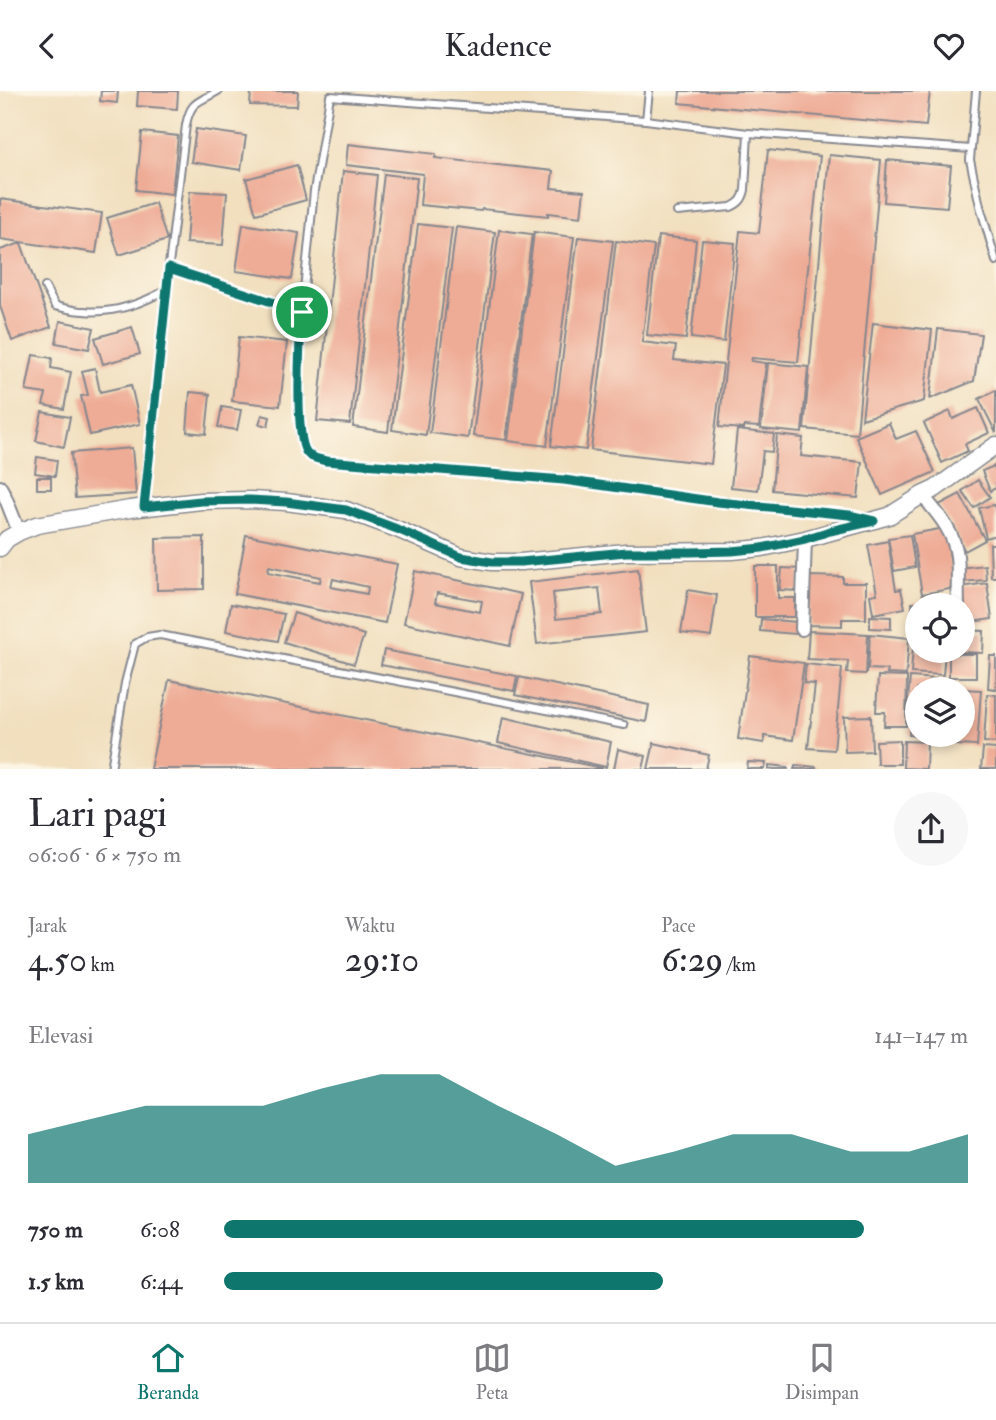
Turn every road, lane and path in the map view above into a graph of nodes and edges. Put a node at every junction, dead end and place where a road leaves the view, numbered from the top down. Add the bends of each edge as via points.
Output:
1 (218, 91) edge
2 (649, 91) edge
3 (976, 91) edge
4 (330, 94) edge
5 (646, 120) junction
6 (748, 133) junction
7 (971, 149) junction
8 (677, 212) dead end
9 (996, 261) edge
10 (169, 268) junction
11 (45, 288) dead end
12 (166, 291) junction
13 (302, 312) junction
14 (996, 445) edge
15 (0, 488) edge
16 (922, 495) junction
17 (144, 507) junction
18 (874, 521) junction
19 (19, 532) junction
20 (805, 539) junction
21 (0, 548) edge
22 (958, 593) edge
23 (802, 629) dead end
24 (624, 725) dead end
25 (111, 769) edge

1 - 10 lane via 189,111
2 - 5 lane
3 - 7 lane
4 - 5 lane
4 - 13 lane via 314,191
5 - 6 lane
6 - 7 lane
6 - 8 lane via 745,190 738,204
7 - 9 lane via 975,183
10 - 12 lane
10 - 13 lane
11 - 12 lane via 55,306 84,311 124,308
12 - 17 lane
13 - 18 lane via 300,435 307,453 315,459 564,480
14 - 16 street
15 - 19 street
16 - 18 street
16 - 22 street via 953,538
17 - 19 street
17 - 20 street via 250,500 346,510 461,557 492,562 626,552 732,551
18 - 20 street
19 - 21 street
20 - 23 street
24 - 25 lane via 160,635 135,644

